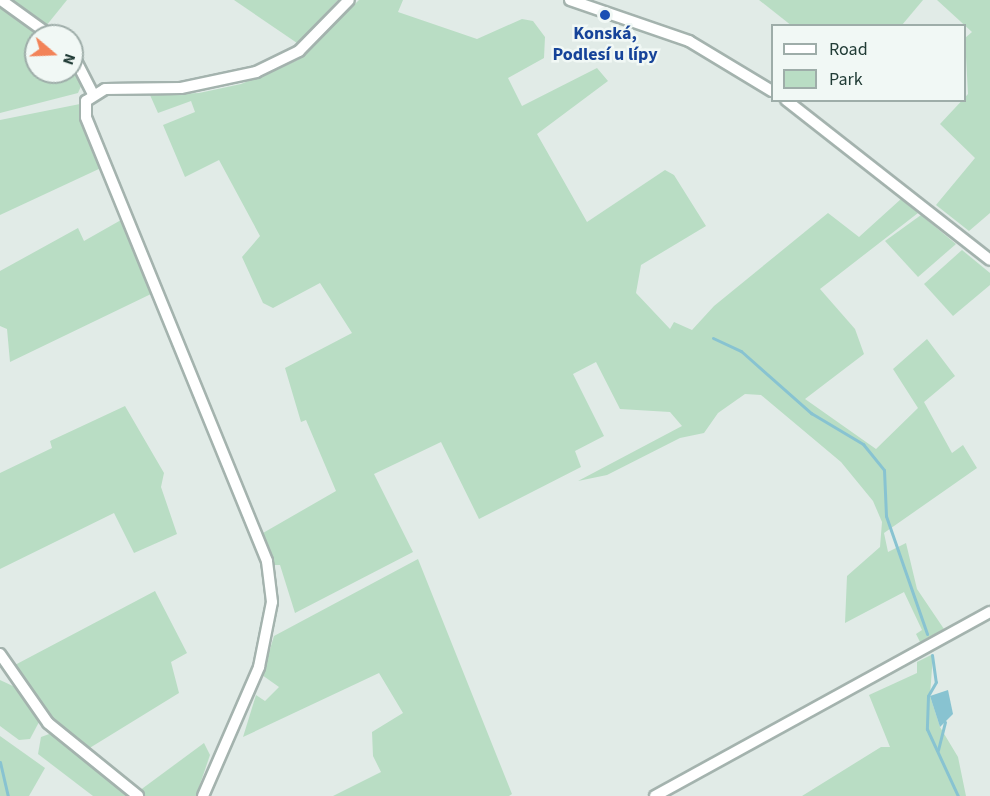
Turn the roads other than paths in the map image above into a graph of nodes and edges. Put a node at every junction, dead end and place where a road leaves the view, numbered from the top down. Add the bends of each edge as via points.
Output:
1 (1, 0) edge
2 (349, 0) edge
3 (570, 0) edge
4 (34, 24) edge
5 (84, 77) edge
6 (771, 90) edge
7 (92, 93) junction
8 (789, 102) edge
9 (990, 260) edge
10 (990, 612) edge
11 (0, 654) edge
12 (138, 796) edge
13 (203, 796) edge
14 (655, 796) edge

1 - 4 street
2 - 7 street via 299,51 256,72 181,88
3 - 6 street via 689,41
5 - 7 street
7 - 13 street via 86,117 267,561 272,602 259,667
8 - 9 street
10 - 14 street
11 - 12 street via 48,723

